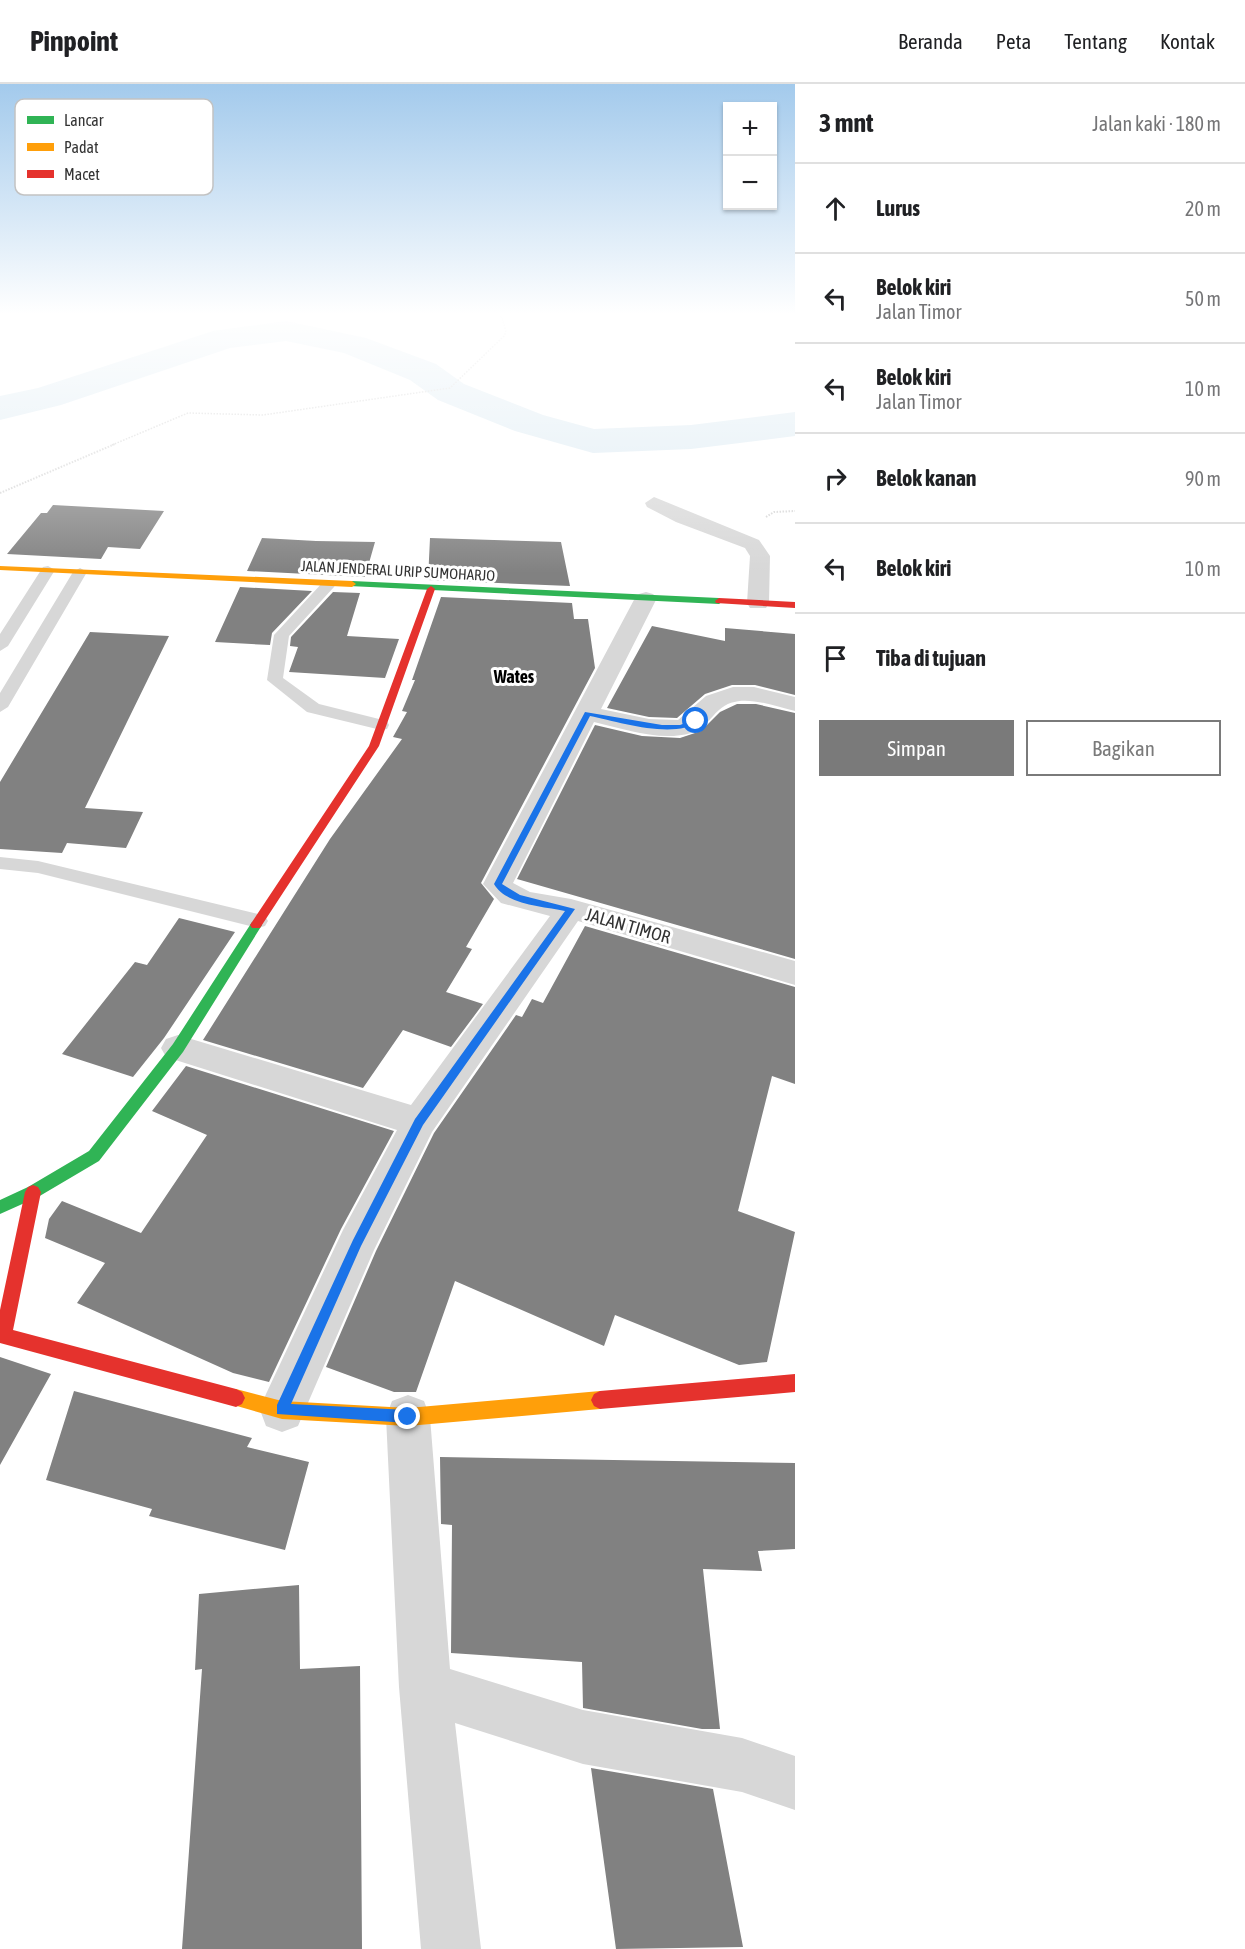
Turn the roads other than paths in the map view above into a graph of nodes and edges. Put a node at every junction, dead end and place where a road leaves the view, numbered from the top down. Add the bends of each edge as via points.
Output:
1 (654, 503) dead end
2 (0, 568) edge
3 (48, 570) junction
4 (80, 572) junction
5 (329, 584) junction
6 (431, 589) junction
7 (646, 598) junction
8 (758, 603) junction
9 (795, 605) edge
10 (0, 646) edge
11 (795, 704) edge
12 (0, 707) edge
13 (588, 714) junction
14 (381, 725) junction
15 (0, 863) edge
16 (571, 909) junction
17 (258, 921) junction
18 (795, 973) edge
19 (178, 1048) junction
20 (419, 1122) junction
21 (33, 1192) junction
22 (0, 1207) edge
23 (1, 1337) edge
24 (795, 1383) edge
25 (282, 1410) junction
26 (408, 1417) junction
27 (424, 1687) junction
28 (795, 1783) edge
29 (451, 1949) edge

1 - 8 street via 752,544 760,556
2 - 3 main road, JALAN JENDERAL URIP SUMOHARJO
3 - 4 main road, JALAN JENDERAL URIP SUMOHARJO
3 - 10 lane
4 - 5 main road, JALAN JENDERAL URIP SUMOHARJO
4 - 12 lane
5 - 6 main road, JALAN JENDERAL URIP SUMOHARJO
5 - 14 lane via 282,635 275,680 313,708
6 - 7 main road, JALAN JENDERAL URIP SUMOHARJO
6 - 14 main road
7 - 8 main road, JALAN JENDERAL URIP SUMOHARJO
7 - 13 street, JALAN TIMOR
8 - 9 main road, JALAN JENDERAL URIP SUMOHARJO
11 - 13 street via 728,694 696,721 681,727
13 - 16 street, JALAN TIMOR via 498,884 518,898
14 - 17 main road via 374,746
15 - 17 lane via 38,867
16 - 18 street, JALAN TIMOR
16 - 20 street
17 - 19 main road
19 - 20 street
19 - 21 main road via 94,1156
20 - 25 street via 357,1244
21 - 22 main road
21 - 23 main road
23 - 25 main road
24 - 26 main road
25 - 26 main road
26 - 27 street
27 - 28 street via 583,1737 742,1765
27 - 29 street

